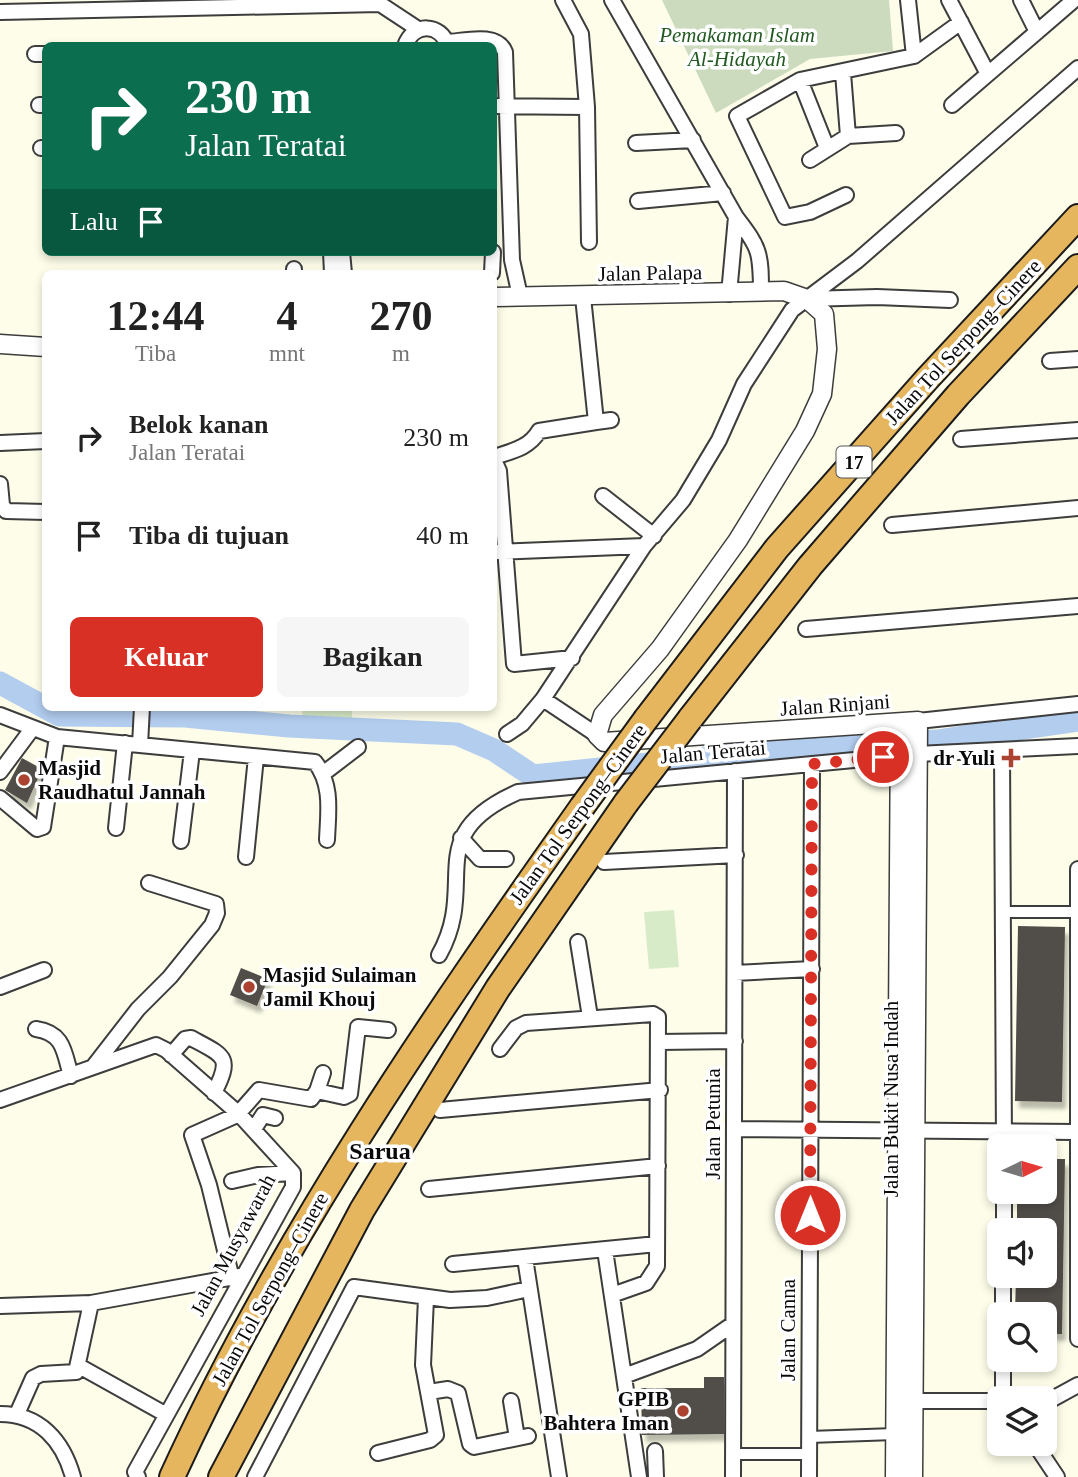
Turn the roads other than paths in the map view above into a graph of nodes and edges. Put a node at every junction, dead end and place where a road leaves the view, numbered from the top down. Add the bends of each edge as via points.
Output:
1 (563, 0) edge
2 (612, 0) edge
3 (908, 0) edge
4 (949, 0) edge
5 (1021, 0) edge
6 (1074, 0) edge
7 (380, 2) edge
8 (303, 3) edge
9 (157, 4) edge
10 (233, 4) edge
11 (86, 5) edge
12 (19, 6) edge
13 (0, 12) edge
14 (961, 22) junction
15 (1037, 32) junction
16 (410, 38) edge
17 (446, 42) edge
18 (470, 42) edge
19 (496, 42) edge
20 (497, 42) edge
21 (914, 56) junction
22 (1078, 68) edge
23 (843, 73) junction
24 (988, 75) junction
25 (800, 80) junction
26 (952, 105) dead end
27 (501, 106) edge
28 (587, 107) junction
29 (896, 133) dead end
30 (848, 136) junction
31 (692, 140) junction
32 (636, 143) dead end
33 (827, 148) junction
34 (810, 160) dead end
35 (723, 193) junction
36 (846, 195) dead end
37 (638, 201) dead end
38 (736, 217) junction
39 (1078, 218) edge
40 (750, 235) junction
41 (733, 238) junction
42 (589, 242) dead end
43 (513, 267) junction
44 (1078, 267) edge
45 (492, 270) edge
46 (761, 293) junction
47 (729, 294) junction
48 (520, 296) junction
49 (497, 297) edge
50 (583, 297) junction
51 (807, 299) junction
52 (950, 300) dead end
53 (0, 344) edge
54 (42, 347) edge
55 (1078, 359) edge
56 (1050, 361) dead end
57 (611, 420) dead end
58 (596, 422) junction
59 (1078, 430) edge
60 (961, 439) dead end
61 (42, 442) edge
62 (0, 443) edge
63 (497, 457) edge
64 (497, 466) edge
65 (0, 484) edge
66 (603, 496) dead end
67 (1078, 508) edge
68 (42, 512) edge
69 (892, 525) dead end
70 (649, 541) junction
71 (499, 552) edge
72 (1078, 606) edge
73 (806, 629) dead end
74 (572, 658) junction
75 (543, 699) junction
76 (1078, 704) edge
77 (141, 711) edge
78 (0, 715) edge
79 (909, 723) junction
80 (32, 729) junction
81 (507, 734) dead end
82 (597, 735) junction
83 (57, 737) junction
84 (141, 738) junction
85 (125, 743) junction
86 (1078, 746) edge
87 (358, 747) dead end
88 (192, 751) junction
89 (1002, 751) junction
90 (908, 753) junction
91 (256, 757) junction
92 (812, 764) junction
93 (734, 771) junction
94 (0, 772) edge
95 (324, 773) junction
96 (0, 798) edge
97 (117, 828) dead end
98 (461, 838) junction
99 (327, 840) dead end
100 (181, 841) dead end
101 (736, 855) junction
102 (246, 857) dead end
103 (506, 859) dead end
104 (604, 862) dead end
105 (1078, 869) edge
106 (149, 883) dead end
107 (1004, 912) junction
108 (1078, 912) edge
109 (578, 942) dead end
110 (439, 956) dead end
111 (812, 969) junction
112 (44, 970) dead end
113 (736, 973) junction
114 (0, 987) edge
115 (590, 1017) junction
116 (36, 1029) dead end
117 (388, 1030) dead end
118 (735, 1041) junction
119 (659, 1042) junction
120 (500, 1049) dead end
121 (171, 1055) junction
122 (93, 1068) junction
123 (323, 1073) dead end
124 (71, 1076) junction
125 (660, 1090) junction
126 (317, 1091) junction
127 (214, 1093) junction
128 (0, 1100) edge
129 (440, 1110) dead end
130 (239, 1114) junction
131 (275, 1118) dead end
132 (810, 1128) junction
133 (254, 1129) junction
134 (734, 1129) junction
135 (905, 1129) junction
136 (1004, 1131) junction
137 (1078, 1132) edge
138 (658, 1166) junction
139 (293, 1173) junction
140 (232, 1181) dead end
141 (429, 1189) dead end
142 (657, 1244) junction
143 (605, 1250) junction
144 (525, 1258) junction
145 (453, 1264) dead end
146 (237, 1277) junction
147 (529, 1289) junction
148 (612, 1295) junction
149 (426, 1298) junction
150 (91, 1303) junction
151 (0, 1306) edge
152 (733, 1324) junction
153 (1078, 1339) edge
154 (79, 1366) junction
155 (624, 1376) junction
156 (1078, 1385) edge
157 (429, 1392) junction
158 (1057, 1396) edge
159 (987, 1400) edge
160 (512, 1401) dead end
161 (904, 1401) junction
162 (18, 1414) junction
163 (165, 1414) junction
164 (0, 1415) edge
165 (895, 1434) junction
166 (810, 1437) junction
167 (655, 1451) dead end
168 (378, 1453) dead end
169 (733, 1454) junction
170 (809, 1454) junction
171 (1043, 1456) edge
172 (135, 1476) edge
173 (72, 1477) edge
174 (173, 1477) edge
175 (221, 1477) edge
176 (255, 1477) edge
177 (559, 1477) edge
178 (639, 1477) edge
179 (656, 1477) edge
180 (733, 1477) edge
181 (809, 1477) edge
182 (895, 1477) edge
183 (913, 1477) edge
184 (1057, 1477) edge

1 - 28 street via 581,34
2 - 31 street
3 - 21 street
4 - 14 street
5 - 15 street
6 - 15 street
7 - 8 street
7 - 16 street
8 - 10 street
9 - 10 street
9 - 11 street
11 - 12 street
12 - 13 street
14 - 21 street
14 - 24 street
15 - 24 street
16 - 17 street via 436,29
18 - 19 street
20 - 27 street via 506,59
21 - 23 street
22 - 51 street via 857,261
23 - 25 street
23 - 30 street
24 - 26 street
25 - 33 street
25 - 36 street via 736,118 785,217 810,212
27 - 28 street
27 - 43 street
28 - 42 street
29 - 30 street
30 - 33 street
31 - 32 street
31 - 35 street
33 - 34 street
35 - 37 street
35 - 38 street
38 - 40 street
38 - 41 street
39 - 174 highway, Jalan Tol Serpong–Cinere / 17, bridge via 777,548 582,807 465,972 319,1200 206,1403
40 - 41 street
40 - 46 street via 759,249
41 - 47 street
43 - 45 street
43 - 48 street
44 - 175 highway, Jalan Tol Serpong–Cinere / 17, bridge via 958,395 810,566 626,803 498,988 362,1210
46 - 47 street, Jalan Palapa
46 - 51 street, Jalan Palapa via 784,291
47 - 50 street, Jalan Palapa
48 - 49 street, Jalan Palapa
48 - 50 street, Jalan Palapa
50 - 58 street
51 - 52 street
51 - 70 street via 792,310 762,354 719,440 682,500
51 - 82 street via 824,314 827,349 822,394 805,431 744,531 668,639 603,715
53 - 54 street
55 - 56 street
57 - 58 street
58 - 63 street via 539,431 523,447
59 - 60 street
61 - 62 street
64 - 71 street
65 - 68 street via 6,511
66 - 70 street
67 - 69 street
70 - 71 street
70 - 74 street
71 - 74 street via 514,664
72 - 73 street
74 - 75 street
75 - 81 street
75 - 82 street
76 - 79 street, Jalan Rinjani
77 - 84 street
78 - 80 street
79 - 82 street, Jalan Rinjani via 604,742
79 - 90 street, Jalan Bukit Nusa Indah
80 - 83 street
80 - 94 street
83 - 85 street
83 - 96 street via 43,827 37,829
84 - 85 street
84 - 88 street
85 - 97 street
86 - 89 street, Jalan Teratai
87 - 95 street
88 - 91 street
88 - 100 street
89 - 90 street, Jalan Teratai
89 - 107 street
90 - 92 street, Jalan Teratai
90 - 135 street, Jalan Bukit Nusa Indah
91 - 95 street via 315,762
91 - 102 street
92 - 93 street, Jalan Teratai
92 - 111 street, Jalan Canna
93 - 98 street, Jalan Teratai via 518,792 482,811
93 - 101 street, Jalan Petunia
95 - 99 street
98 - 103 street via 480,859
98 - 110 street via 456,916
101 - 104 street
101 - 113 street, Jalan Petunia
105 - 108 street
106 - 122 street via 216,904 217,913 212,925
107 - 108 street
107 - 136 street
108 - 137 street
109 - 115 street
111 - 113 street
111 - 132 street, Jalan Canna
112 - 114 street
113 - 118 street, Jalan Petunia
115 - 119 street via 656,1014
115 - 120 street via 520,1024
116 - 124 street via 55,1033 61,1040
117 - 126 street via 358,1027 350,1094 344,1097
118 - 119 street
118 - 134 street, Jalan Petunia
119 - 125 street
121 - 122 street via 156,1045
121 - 127 street, Jalan Musyawarah
121 - 127 street via 191,1038 222,1055 226,1063
122 - 124 street
123 - 126 street
124 - 128 street
125 - 129 street
125 - 138 street
126 - 130 street via 305,1099 259,1090
127 - 130 street, Jalan Musyawarah
130 - 133 street, Jalan Musyawarah
130 - 146 street via 192,1135
131 - 133 street via 262,1115
132 - 134 street
132 - 135 street
132 - 166 street, Jalan Canna
133 - 139 street, Jalan Musyawarah
134 - 152 street, Jalan Petunia
135 - 136 street
135 - 161 street, Jalan Bukit Nusa Indah
136 - 137 street
137 - 153 street
138 - 141 street
138 - 142 street
139 - 140 street
139 - 146 street, Jalan Musyawarah via 293,1186
142 - 143 street
142 - 148 street via 657,1266 646,1283
143 - 144 street
143 - 148 street
144 - 145 street
144 - 147 street
146 - 150 street
146 - 163 street, Jalan Musyawarah
147 - 149 street via 470,1299
147 - 177 street
148 - 155 street
149 - 157 street via 422,1328
149 - 176 street via 354,1287
150 - 151 street
150 - 154 street
152 - 155 street via 697,1349
152 - 169 street, Jalan Petunia
154 - 162 street via 71,1374 33,1378
154 - 163 street
155 - 178 street
156 - 158 street
157 - 160 street via 458,1393 474,1447 523,1437
157 - 168 street via 435,1437
159 - 161 street
161 - 165 street, Jalan Bukit Nusa Indah
161 - 183 street, Jalan Bukit Nusa Indah
162 - 164 street
162 - 173 street via 61,1444
163 - 172 street, Jalan Musyawarah
165 - 166 street
165 - 182 street, Jalan Bukit Nusa Indah
166 - 170 street, Jalan Canna
167 - 179 street
169 - 170 street
169 - 180 street, Jalan Petunia
170 - 181 street, Jalan Canna
171 - 184 street

